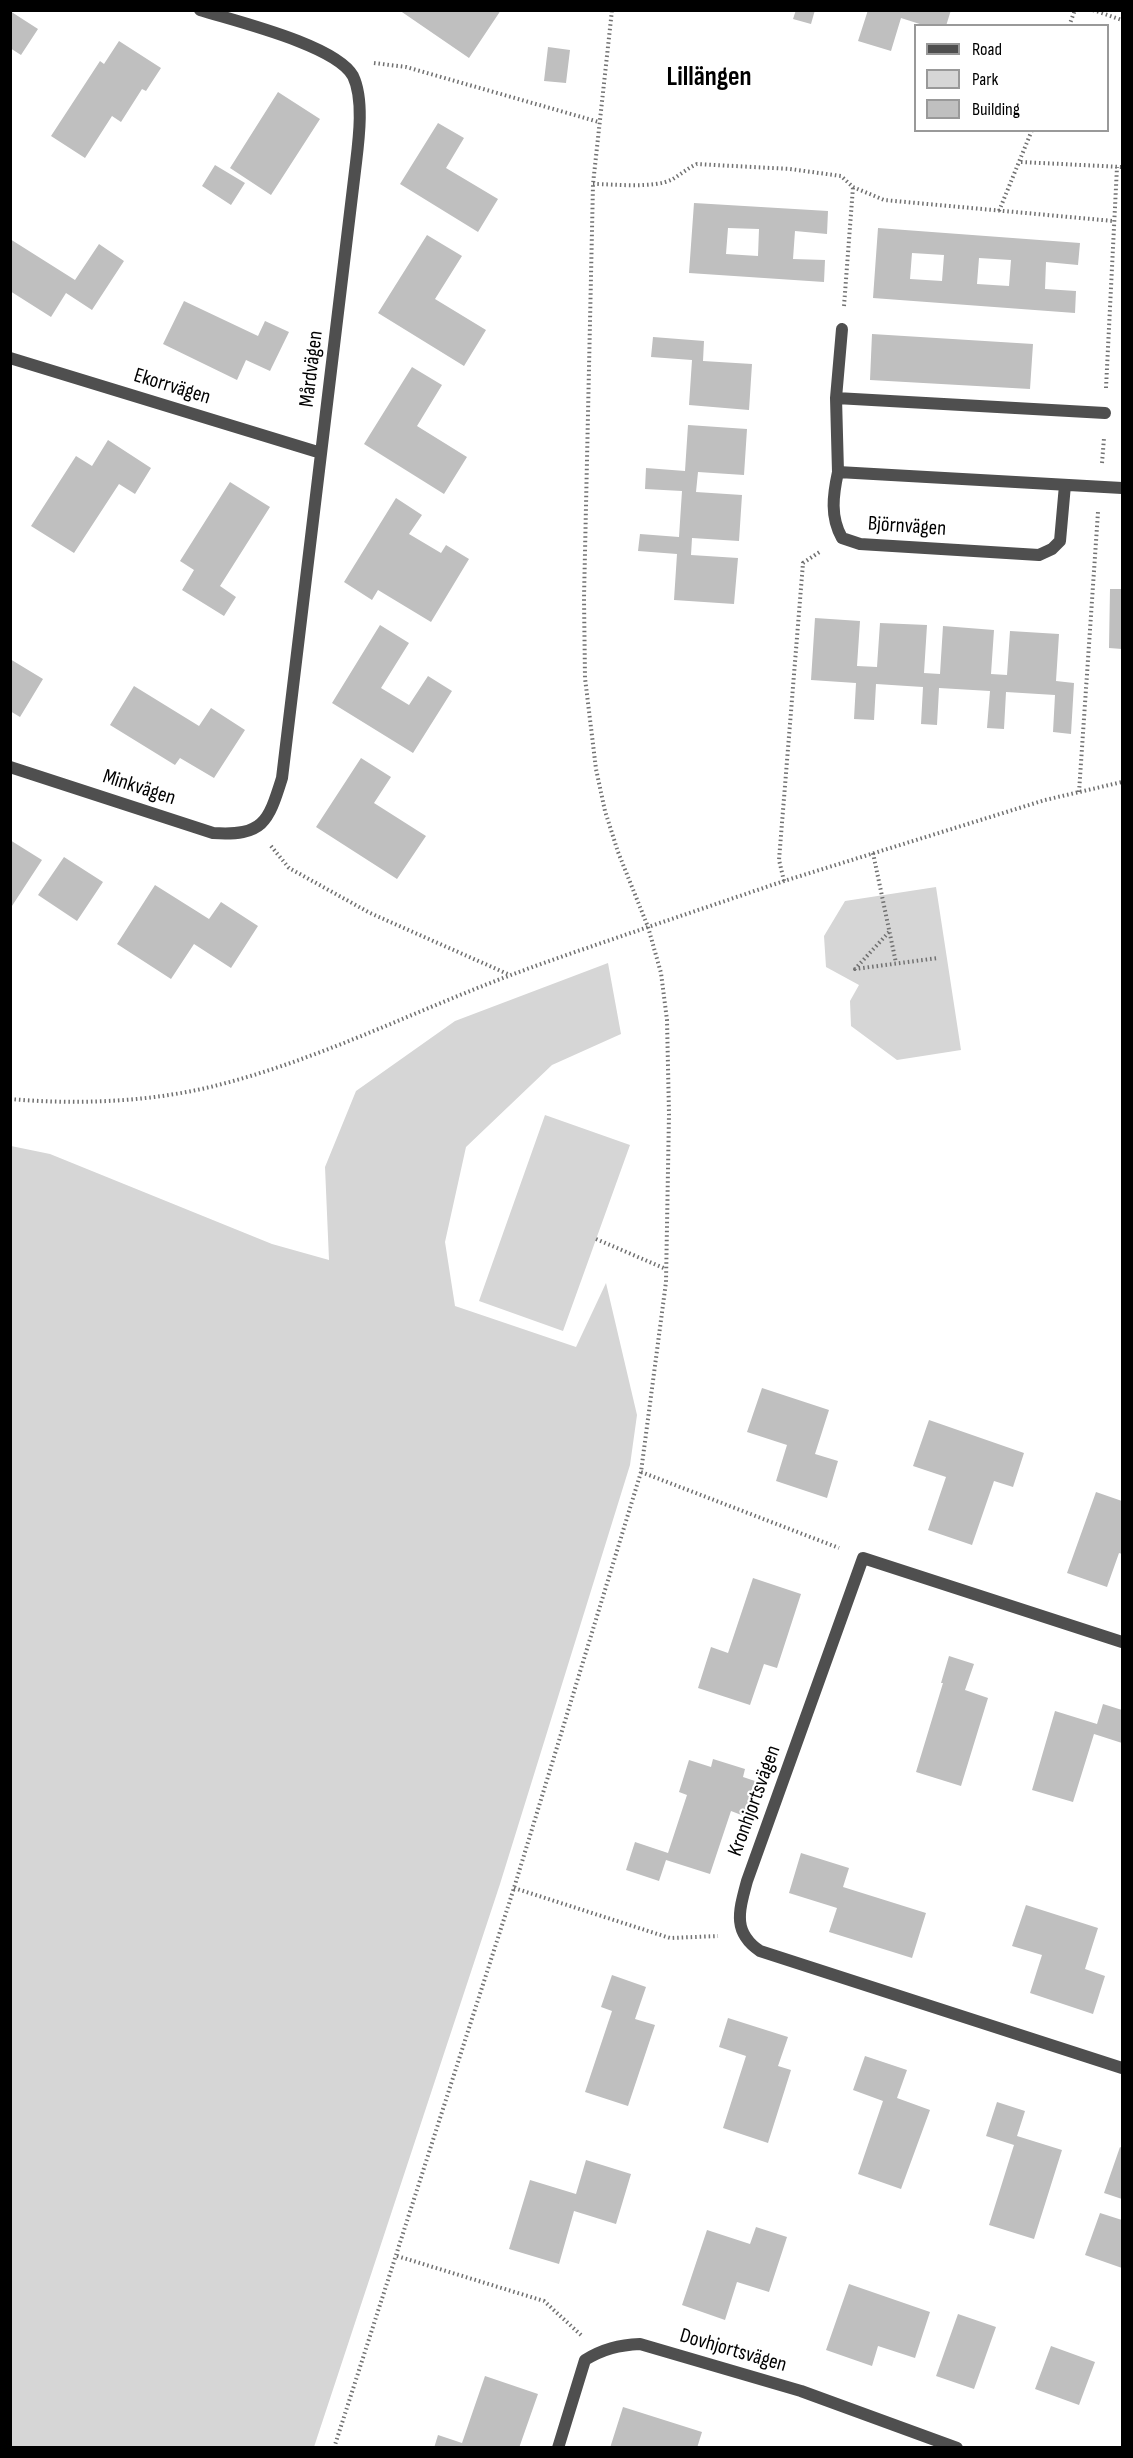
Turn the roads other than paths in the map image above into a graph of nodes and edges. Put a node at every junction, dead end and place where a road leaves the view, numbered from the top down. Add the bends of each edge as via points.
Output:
1 (200, 10) edge
2 (842, 329) road end
3 (10, 358) edge
4 (836, 398) junction
5 (1105, 413) road end
6 (321, 453) junction
7 (838, 472) junction
8 (1065, 485) junction
9 (1122, 488) edge
10 (10, 767) edge
11 (256, 829) joint
12 (1122, 1642) edge
13 (1122, 2068) edge
14 (558, 2448) edge
15 (957, 2448) edge

1 - 6 street, Mårdvägen via 329,54 345,65 357,86 359,135
2 - 4 street, Björnvägen
3 - 6 street, Ekorrvägen
4 - 5 street
4 - 7 street, Björnvägen
6 - 11 street, Mårdvägen via 282,778 272,810
7 - 8 street
7 - 8 street, Björnvägen via 833,512 842,538 860,544 1039,555 1060,541
8 - 9 street
10 - 11 street, Minkvägen via 213,833 239,835
12 - 13 street, Kronhjortsvägen via 863,1558 747,1881 740,1930 748,1943 760,1951
14 - 15 street, Dovhjortsvägen via 585,2360 616,2346 640,2344 801,2391

